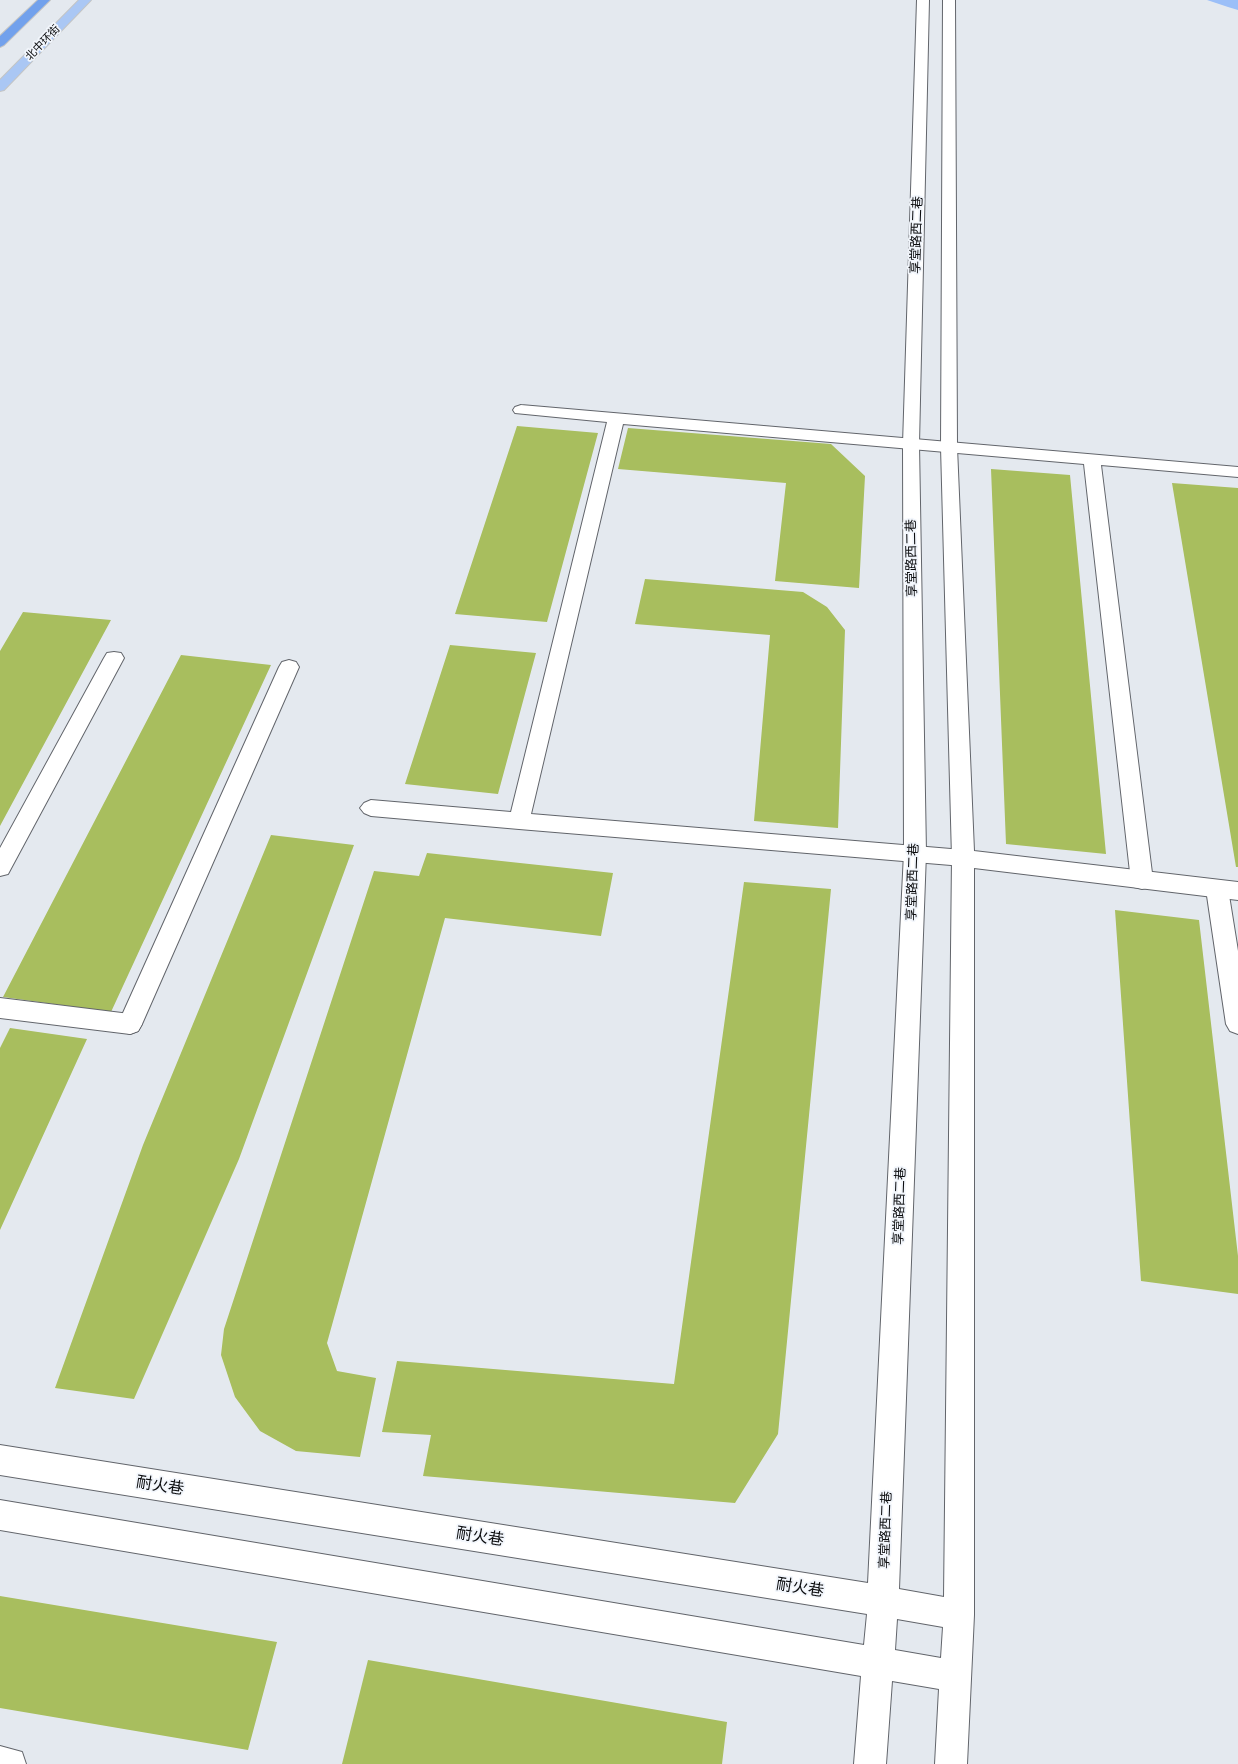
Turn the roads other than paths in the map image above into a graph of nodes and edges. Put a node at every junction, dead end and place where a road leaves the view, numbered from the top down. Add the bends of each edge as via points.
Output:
1 (44, 0) edge
2 (85, 0) edge
3 (923, 0) edge
4 (949, 0) edge
5 (0, 43) edge
6 (0, 87) edge
7 (521, 410) dead end
8 (616, 418) junction
9 (911, 444) junction
10 (950, 447) junction
11 (1092, 460) junction
12 (1238, 472) edge
13 (114, 658) dead end
14 (289, 667) dead end
15 (371, 808) dead end
16 (519, 821) junction
17 (914, 853) junction
18 (963, 858) junction
19 (0, 868) edge
20 (1142, 881) junction
21 (1228, 890) edge
22 (0, 1008) edge
23 (1238, 1024) edge
24 (0, 1460) edge
25 (0, 1515) edge
26 (883, 1601) junction
27 (960, 1615) junction
28 (879, 1663) junction
29 (956, 1676) junction
30 (0, 1762) edge
31 (10, 1764) edge
32 (870, 1764) edge
33 (951, 1764) edge

1 - 5 highway
2 - 6 main road, 北中环街
3 - 9 street, 享堂路西二巷
4 - 10 street
7 - 8 street
8 - 9 street
8 - 16 street
9 - 10 street
9 - 17 street, 享堂路西二巷
10 - 11 street
10 - 18 street
11 - 12 street
11 - 20 street
13 - 19 street
14 - 22 street via 130,1024
15 - 16 street
16 - 17 street
17 - 18 street
17 - 26 street, 享堂路西二巷
18 - 20 street
18 - 27 street
20 - 21 street
21 - 23 street
24 - 26 street, 耐火巷
25 - 28 street
26 - 27 street, 耐火巷
26 - 28 street, 享堂路西二巷
27 - 29 street
28 - 29 street
28 - 32 street, 享堂路西二巷
29 - 33 street
30 - 31 street

